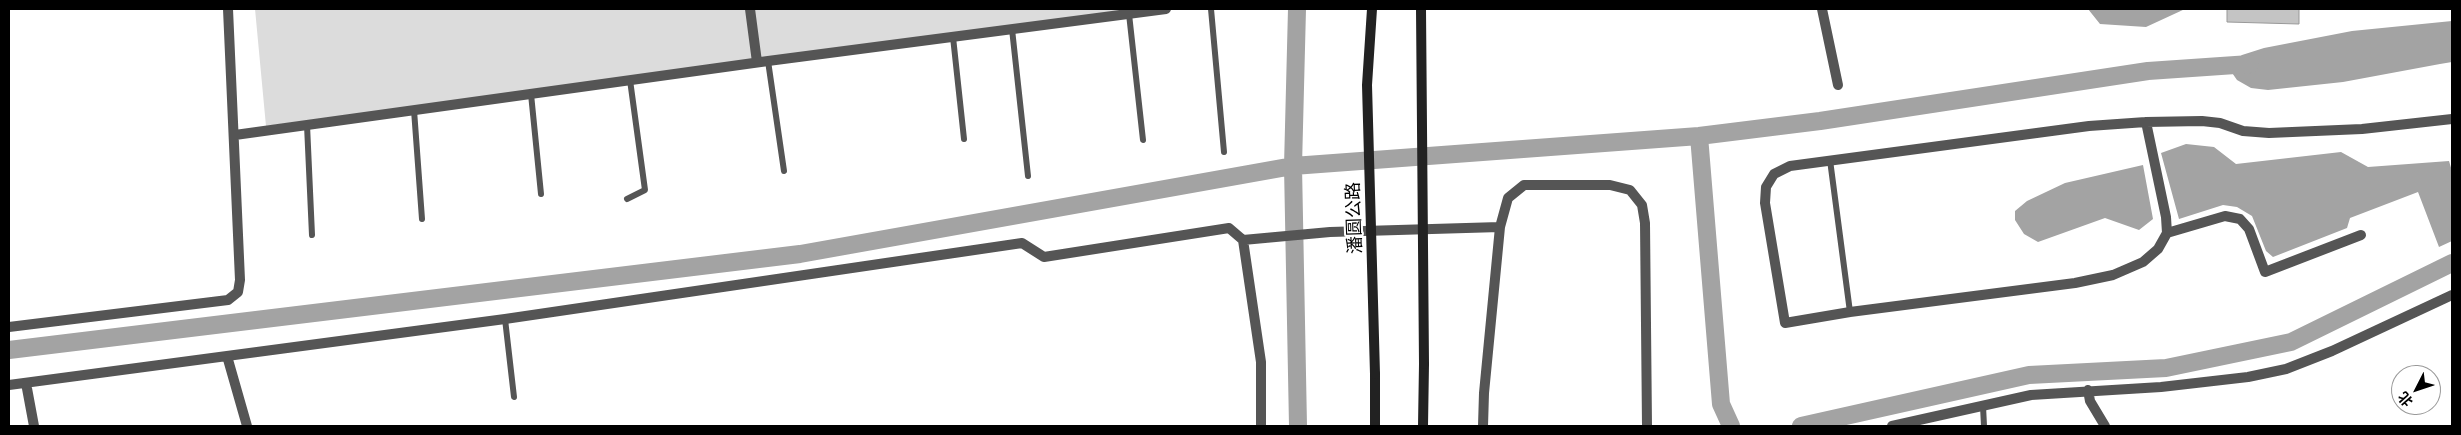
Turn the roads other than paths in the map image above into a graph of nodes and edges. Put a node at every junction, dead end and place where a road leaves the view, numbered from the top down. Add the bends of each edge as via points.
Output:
1 (228, 9) edge
2 (750, 9) edge
3 (1166, 9) edge
4 (1211, 9) edge
5 (1372, 9) edge
6 (1421, 9) edge
7 (1822, 9) edge
8 (1129, 14) junction
9 (1012, 29) junction
10 (952, 37) junction
11 (768, 61) junction
12 (757, 62) junction
13 (630, 80) junction
14 (1838, 85) dead end
15 (531, 94) junction
16 (414, 110) junction
17 (2452, 119) edge
18 (2146, 122) junction
19 (307, 125) junction
20 (235, 135) junction
21 (964, 138) dead end
22 (1142, 140) dead end
23 (1224, 152) dead end
24 (1830, 160) junction
25 (784, 171) dead end
26 (1028, 176) dead end
27 (541, 194) dead end
28 (627, 199) dead end
29 (422, 219) dead end
30 (1500, 228) junction
31 (2167, 233) junction
32 (312, 235) dead end
33 (2361, 235) dead end
34 (1243, 240) junction
35 (2452, 295) edge
36 (1850, 312) junction
37 (505, 319) junction
38 (9, 327) edge
39 (227, 356) junction
40 (26, 383) junction
41 (9, 385) edge
42 (2088, 390) junction
43 (514, 397) dead end
44 (1983, 406) junction
45 (34, 426) edge
46 (247, 426) edge
47 (1261, 426) edge
48 (1375, 426) edge
49 (1423, 426) edge
50 (1483, 426) edge
51 (1648, 426) edge
52 (1892, 426) edge
53 (1984, 426) edge
54 (2105, 426) edge

1 - 20 street
2 - 12 street
3 - 8 street
4 - 23 lane
5 - 48 main road, 潘圆公路, bridge via 1367,85
6 - 49 main road, bridge
7 - 14 street
8 - 9 street
8 - 22 lane
9 - 10 street
9 - 26 lane
10 - 11 street
10 - 21 lane
11 - 12 street
11 - 25 lane
12 - 13 street
13 - 15 street
13 - 28 lane via 645,190
15 - 16 street
15 - 27 lane
16 - 19 street
16 - 29 lane
17 - 18 street via 2362,129 2269,133 2243,131 2202,121
18 - 24 street via 2088,126
18 - 31 street
19 - 20 street
19 - 32 lane
20 - 38 street via 238,292 228,300
24 - 36 lane
24 - 36 street via 1790,166 1774,174 1766,187 1764,203 1785,323
30 - 34 street via 1330,232
30 - 50 street
30 - 51 street via 1508,198 1524,185 1610,185 1630,190 1642,205 1646,252
31 - 33 street via 2225,216 2240,219 2249,229 2265,272
31 - 36 street via 2158,249 2143,262 2113,276
34 - 37 street via 1229,228 1044,257 1022,243
34 - 47 street via 1261,362
35 - 42 street via 2286,369 2248,377
37 - 39 street
37 - 43 lane
39 - 40 street
39 - 46 street
40 - 41 street
40 - 45 street
42 - 44 street via 2031,395
42 - 54 street via 2090,401
44 - 52 street
44 - 53 lane

